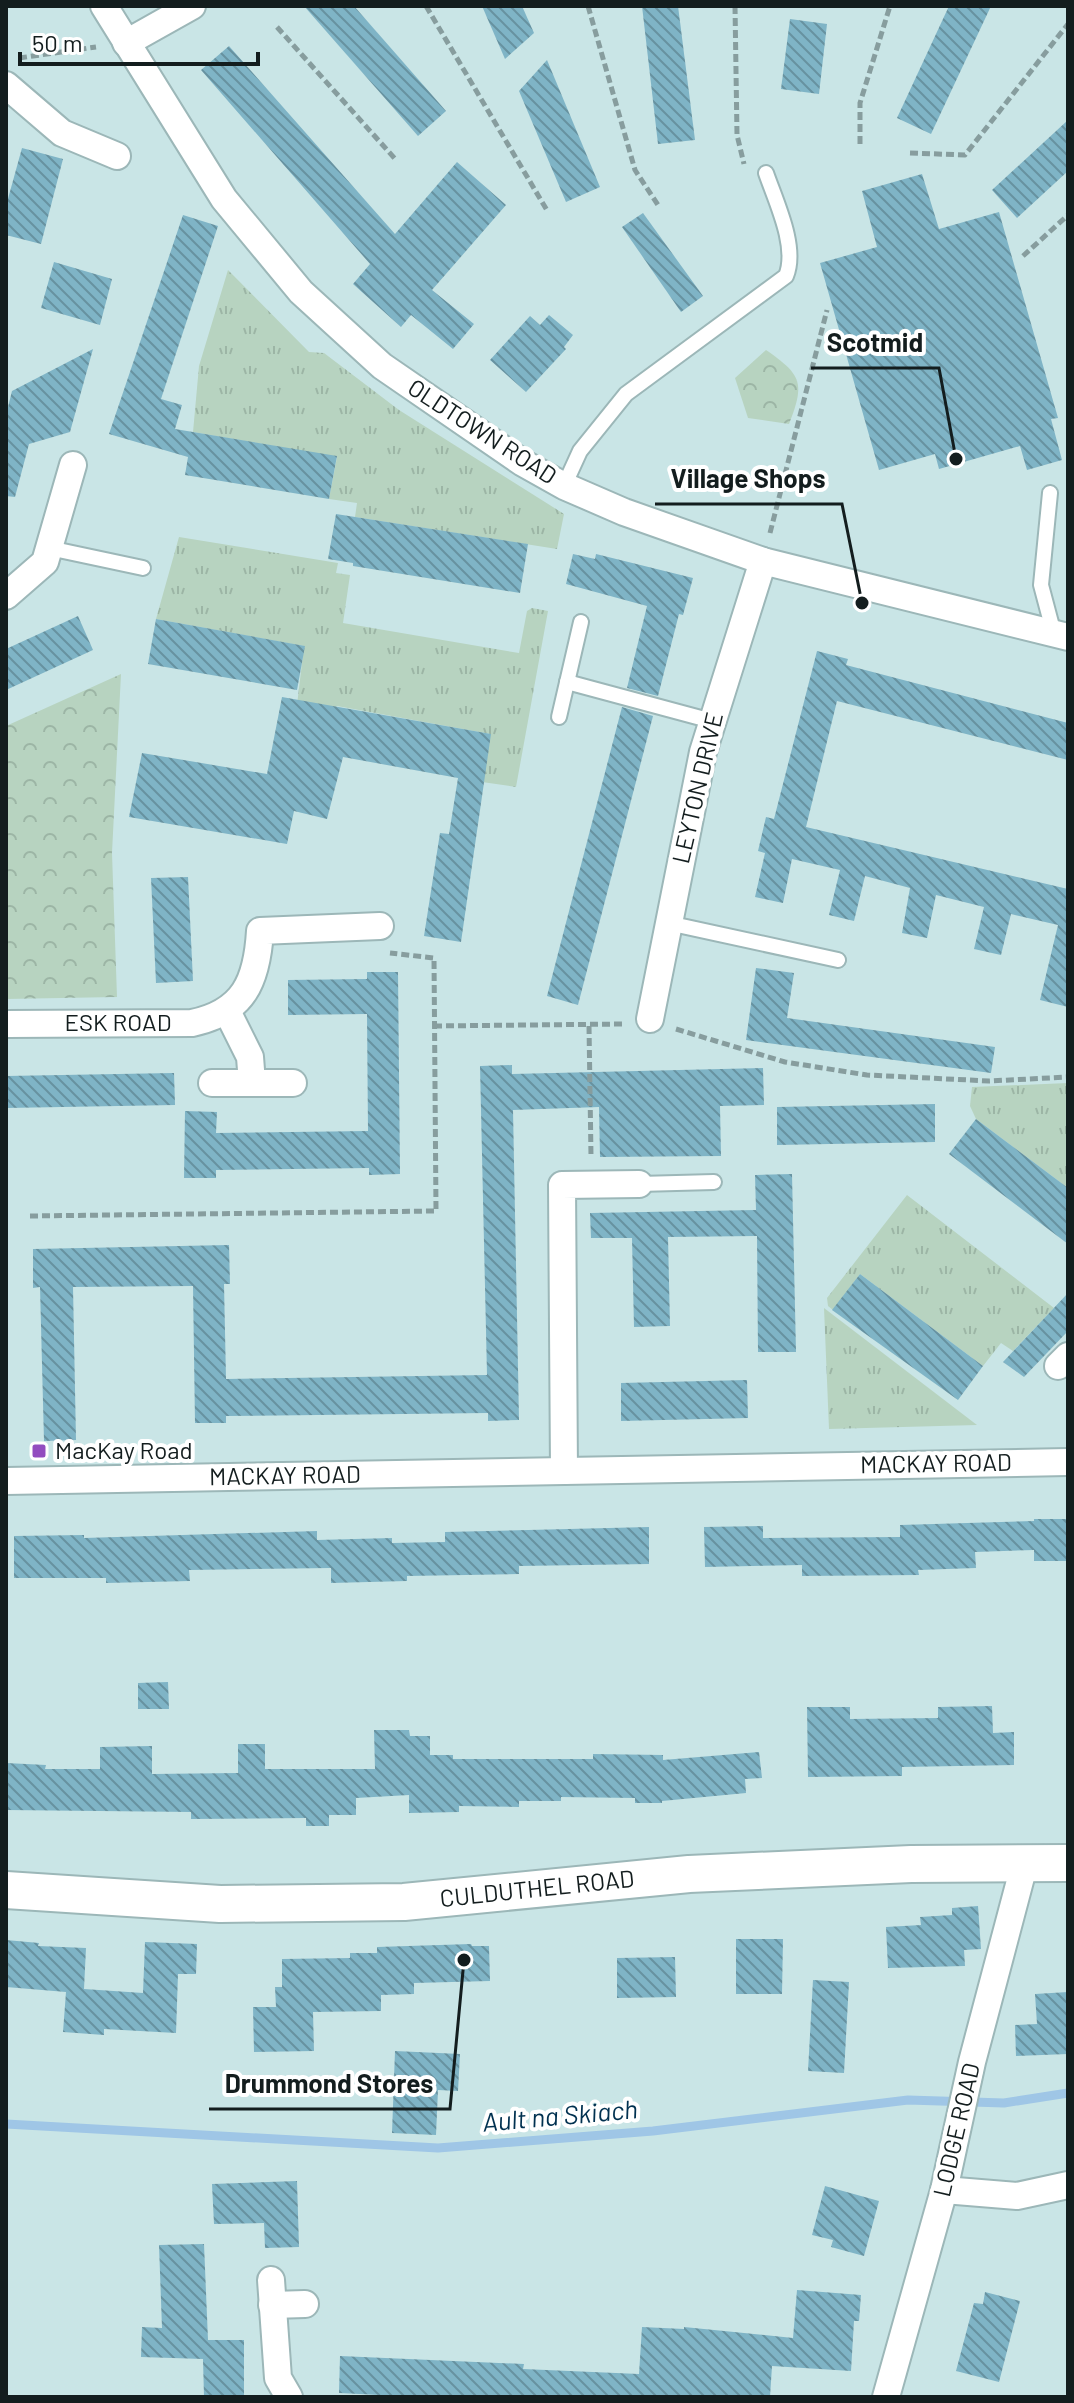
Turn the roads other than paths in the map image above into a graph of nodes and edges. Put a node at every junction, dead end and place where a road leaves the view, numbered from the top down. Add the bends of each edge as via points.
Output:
1 (104, 6) edge
2 (192, 6) edge
3 (126, 43) junction
4 (6, 85) edge
5 (117, 156) dead end
6 (766, 173) dead end
7 (73, 465) dead end
8 (564, 486) junction
9 (1050, 493) dead end
10 (49, 548) junction
11 (763, 561) junction
12 (143, 568) dead end
13 (6, 596) edge
14 (581, 622) dead end
15 (1061, 635) edge
16 (567, 682) junction
17 (559, 717) dead end
18 (712, 721) junction
19 (668, 923) junction
20 (380, 926) road end
21 (838, 960) dead end
22 (227, 1011) junction
23 (650, 1019) road end
24 (6, 1024) edge
25 (212, 1083) dead end
26 (252, 1083) junction
27 (293, 1083) dead end
28 (714, 1182) dead end
29 (639, 1184) joint
30 (1068, 1462) edge
31 (564, 1471) junction
32 (6, 1481) edge
33 (1025, 1862) junction
34 (1068, 1863) edge
35 (6, 1890) edge
36 (1068, 2185) edge
37 (944, 2190) junction
38 (305, 2304) dead end
39 (289, 2397) edge
40 (886, 2397) edge

1 - 3 street, OLDTOWN ROAD
2 - 3 street
3 - 8 street, OLDTOWN ROAD via 224,199 301,292 382,366
4 - 5 street via 62,133
6 - 8 lane via 791,250 786,276 626,394 580,451
7 - 10 street
8 - 11 street, OLDTOWN ROAD
9 - 15 lane via 1041,585
10 - 12 lane
10 - 13 street via 45,562
11 - 15 street, OLDTOWN ROAD
11 - 18 street, LEYTON DRIVE
14 - 16 lane
16 - 17 lane
16 - 18 lane
18 - 19 street, LEYTON DRIVE
19 - 21 lane
19 - 23 street, LEYTON DRIVE
20 - 22 street via 260,931 252,978
22 - 24 street, ESK ROAD via 192,1023
22 - 26 street via 250,1057
25 - 26 street
26 - 27 street
28 - 29 lane
29 - 31 street via 562,1185
30 - 31 street, MACKAY ROAD
31 - 32 street, MACKAY ROAD
33 - 34 main road, CULDUTHEL ROAD
33 - 35 main road, CULDUTHEL ROAD via 704,1873 404,1902 220,1904
33 - 37 street, LODGE ROAD
36 - 37 street via 1017,2196
37 - 40 street, LODGE ROAD
38 - 39 street via 272,2292 278,2378

